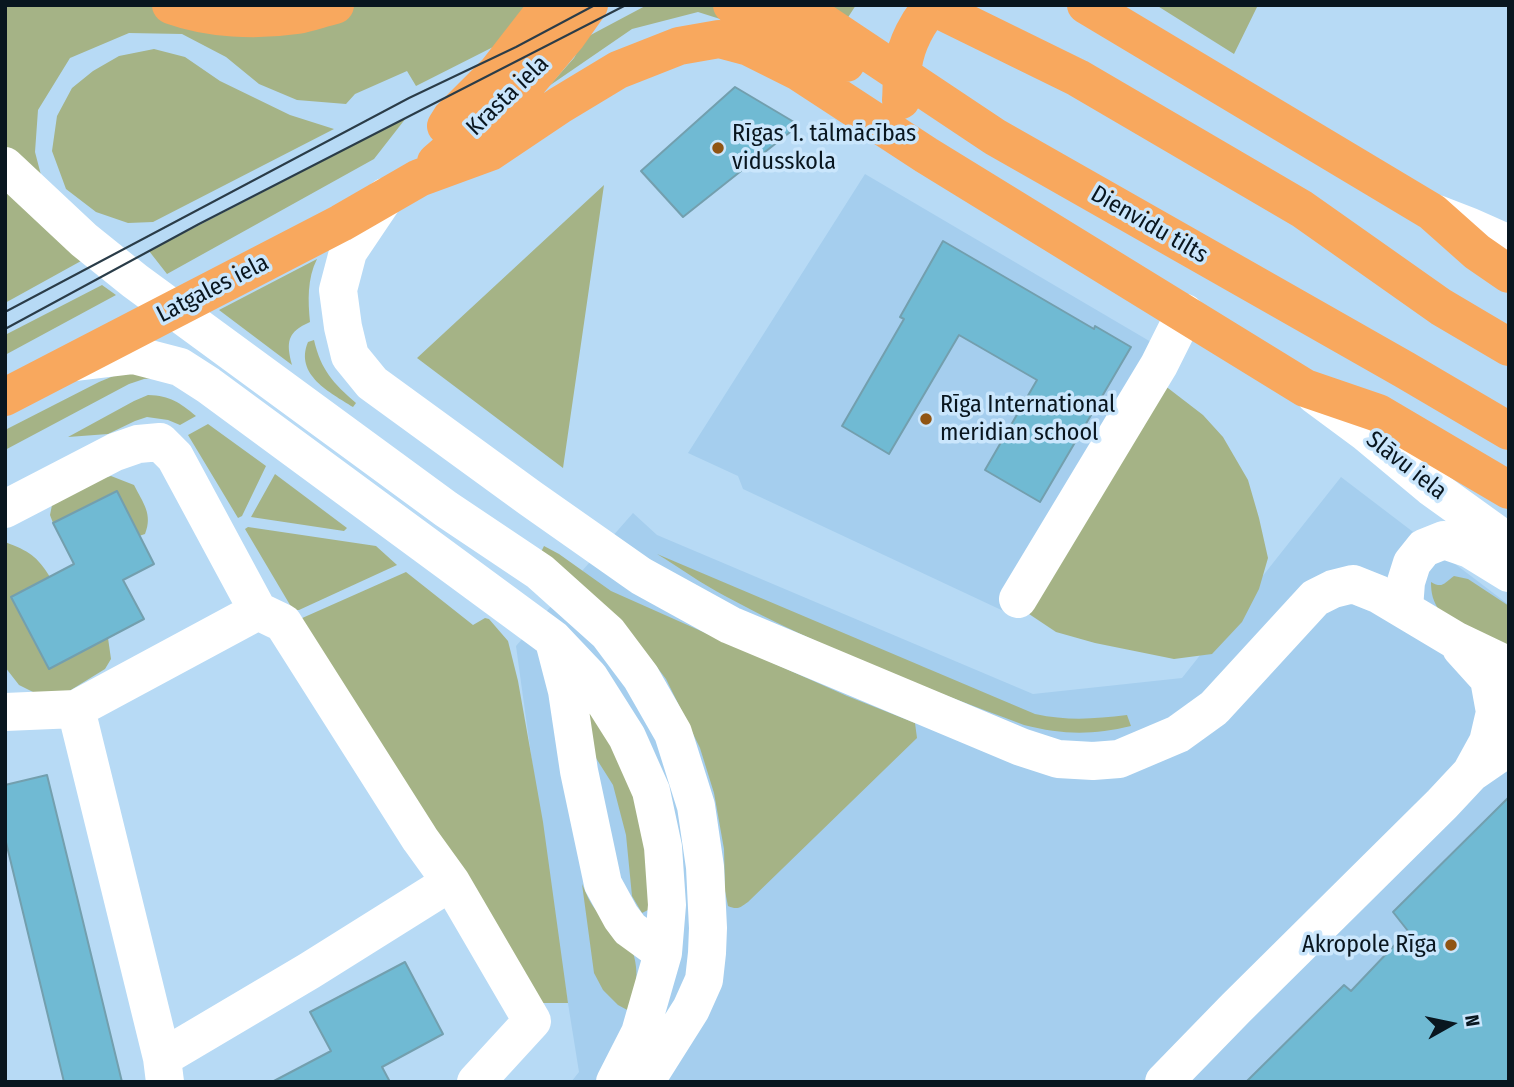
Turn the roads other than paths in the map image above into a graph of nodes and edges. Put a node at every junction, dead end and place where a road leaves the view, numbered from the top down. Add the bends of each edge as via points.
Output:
1 (171, 5) edge
2 (335, 5) edge
3 (549, 5) edge
4 (589, 5) edge
5 (732, 5) edge
6 (797, 5) edge
7 (931, 5) edge
8 (981, 5) edge
9 (1088, 7) edge
10 (1079, 78) junction
11 (995, 138) junction
12 (926, 155) junction
13 (5, 166) edge
14 (419, 177) junction
15 (385, 197) junction
16 (1432, 212) junction
17 (1509, 244) edge
18 (1509, 274) edge
19 (1185, 313) junction
20 (1509, 347) edge
21 (70, 363) junction
22 (1305, 388) junction
23 (5, 397) edge
24 (1509, 430) edge
25 (461, 449) junction
26 (1509, 490) edge
27 (8, 501) edge
28 (405, 530) junction
29 (1509, 543) edge
30 (1509, 573) edge
31 (1018, 599) dead end
32 (1404, 608) junction
33 (258, 611) junction
34 (553, 639) junction
35 (1455, 640) junction
36 (1509, 666) edge
37 (76, 709) junction
38 (5, 712) edge
39 (1509, 747) edge
40 (1471, 773) junction
41 (451, 882) junction
42 (663, 953) junction
43 (163, 1070) edge
44 (476, 1082) edge
45 (615, 1082) edge
46 (645, 1082) edge
47 (1164, 1082) edge

1 - 2 highway via 229,18 298,15
3 - 14 highway via 497,72 451,118
4 - 14 highway, Krasta iela via 529,81
5 - 11 highway
6 - 11 highway, Dienvidu tilts
7 - 10 highway
7 - 12 highway via 918,24 903,65 901,101 904,116
8 - 10 highway
9 - 16 highway
10 - 20 highway via 1302,209 1441,307
11 - 24 highway, Dienvidu tilts
12 - 14 highway via 799,72 749,47 719,39 679,46 618,70 490,152
12 - 19 highway
13 - 46 street via 135,281 446,509 540,572 608,633 641,677 673,733 695,806 707,903 704,980
14 - 15 highway, Latgales iela
15 - 21 highway, Latgales iela
15 - 25 street via 348,252 338,289 351,356 372,383
16 - 17 street
16 - 18 highway
19 - 22 highway
19 - 31 street via 1159,365
21 - 23 highway, Latgales iela
21 - 28 street via 134,355 180,367
22 - 26 highway via 1378,413
22 - 29 street, Slāvu iela
25 - 28 street via 428,439 396,453 386,468 384,503 392,519
25 - 32 street via 641,576 730,625 1058,759 1119,759 1178,734 1214,708 1315,598 1333,589 1353,584
27 - 33 street via 115,452 160,442 175,457
28 - 34 street
30 - 32 street via 1471,549 1444,540 1424,548 1412,564
32 - 35 street
33 - 37 street
33 - 41 street via 283,622
34 - 42 street via 603,884 630,929
34 - 42 street via 589,677 652,791 663,847 667,905
35 - 36 street
35 - 40 street via 1489,678 1495,712 1488,742
37 - 38 street
37 - 43 street
39 - 40 street
40 - 47 street
41 - 43 street
41 - 44 street via 532,1021
42 - 45 street via 640,1032

